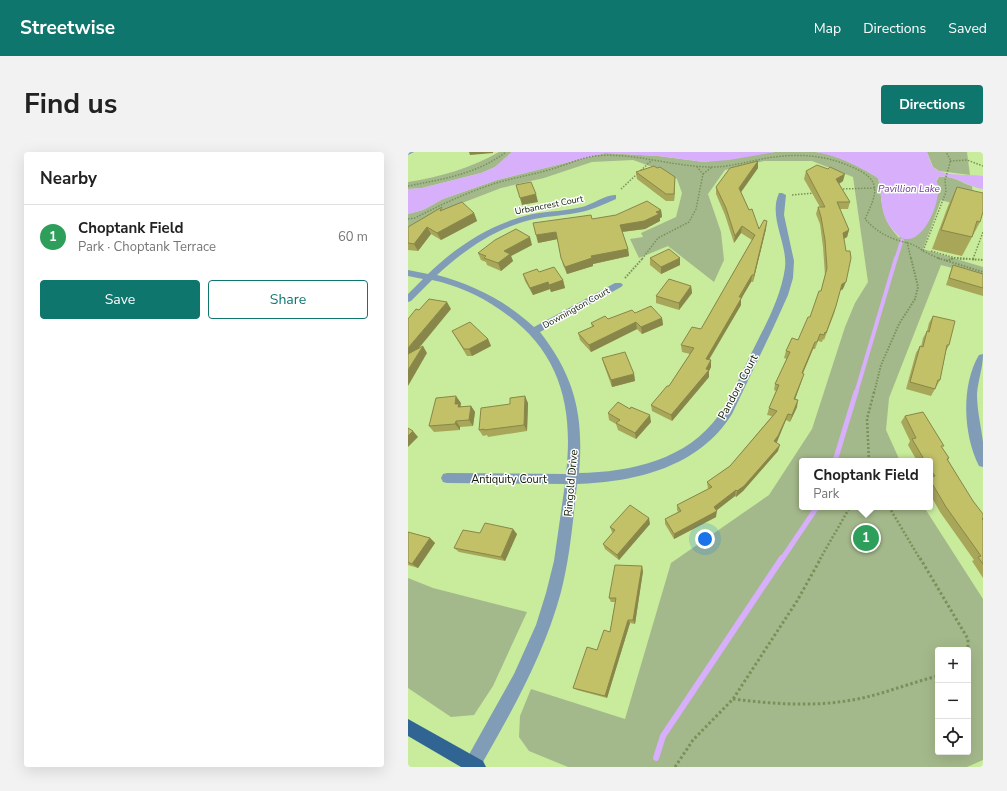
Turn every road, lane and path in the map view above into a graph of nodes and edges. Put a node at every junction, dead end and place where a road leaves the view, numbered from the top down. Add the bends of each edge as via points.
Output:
1 (411, 152) edge
2 (506, 152) edge
3 (946, 152) edge
4 (408, 153) edge
5 (653, 160) junction
6 (950, 161) junction
7 (697, 166) junction
8 (983, 166) edge
9 (712, 167) junction
10 (704, 174) junction
11 (408, 186) edge
12 (876, 188) junction
13 (834, 190) edge
14 (820, 192) edge
15 (782, 195) joint
16 (613, 196) joint
17 (408, 219) edge
18 (983, 232) edge
19 (906, 242) junction
20 (923, 251) junction
21 (931, 252) dead end
22 (955, 258) junction
23 (973, 260) junction
24 (983, 260) edge
25 (943, 261) junction
26 (983, 272) edge
27 (408, 273) edge
28 (431, 277) junction
29 (618, 285) joint
30 (408, 299) edge
31 (534, 331) junction
32 (983, 358) edge
33 (869, 458) edge
34 (983, 462) edge
35 (447, 478) dead end
36 (572, 479) junction
37 (848, 510) edge
38 (891, 510) edge
39 (968, 647) edge
40 (935, 677) edge
41 (733, 699) junction
42 (408, 727) edge
43 (473, 766) edge
44 (675, 767) edge

1 - 4 street
2 - 11 path via 486,167 455,178
3 - 6 path
5 - 7 path
5 - 16 path
5 - 17 path via 629,156 595,156 493,184
6 - 8 path via 967,160
6 - 20 path via 946,172 946,192
7 - 9 path
7 - 10 path
9 - 10 path
9 - 12 path via 739,165 782,155 814,154 857,168 872,177
10 - 29 path via 696,209 689,222 658,238 636,267
12 - 13 path
12 - 19 path via 876,195 865,219 871,227 896,240
14 - 15 path
15 - 36 street, Pandora Court via 780,215 789,256 788,278 768,330 722,419 699,443 676,458 653,468 612,477
16 - 28 street, Urbancrest Court via 590,208 529,218 490,231 460,250
18 - 23 path
19 - 20 path
19 - 33 path via 918,287 915,299 899,324 881,365 867,419
20 - 25 path
21 - 22 path
22 - 23 path
22 - 25 path
23 - 24 path
25 - 26 path
27 - 28 street, Ringold Drive
28 - 30 street, Urbancrest Court
28 - 31 street, Ringold Drive via 487,295
29 - 31 street, Downington Court
31 - 36 street, Ringold Drive via 557,366 570,397 575,442
32 - 34 street via 977,367 971,407 973,428
35 - 36 street, Antiquity Court
36 - 43 street, Ringold Drive via 560,573 543,625 516,686
37 - 41 path via 797,601
38 - 39 path via 968,639
40 - 41 path via 870,696 818,705 769,704
41 - 44 path via 693,740
42 - 43 main road

